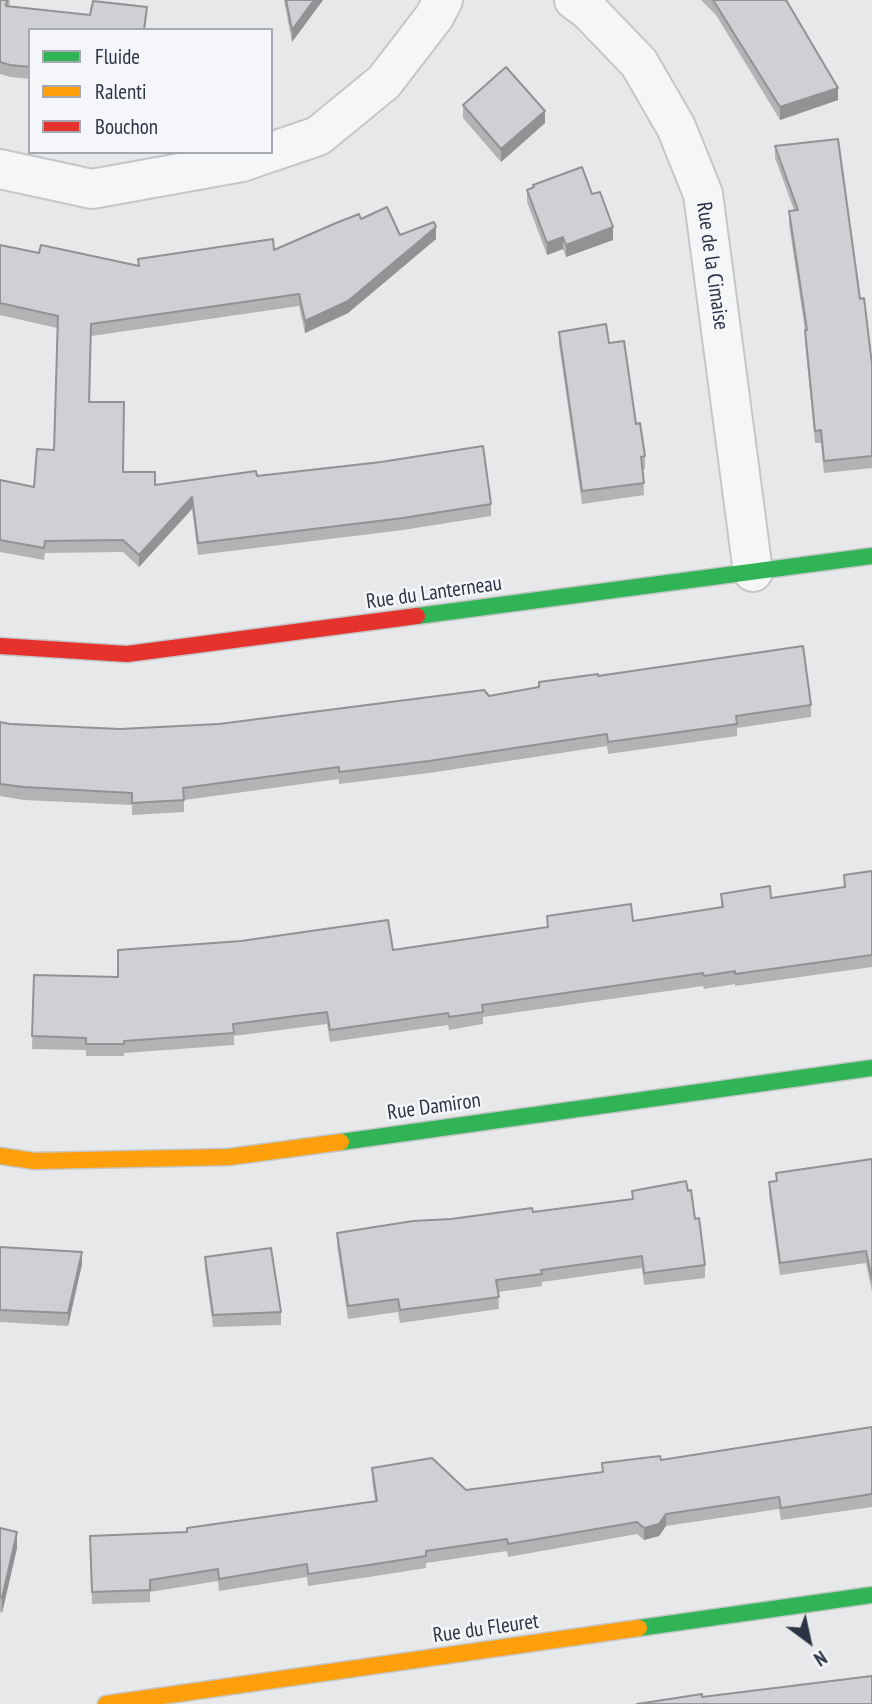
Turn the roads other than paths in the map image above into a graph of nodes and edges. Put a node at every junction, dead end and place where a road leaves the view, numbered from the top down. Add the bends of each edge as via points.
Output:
1 (443, 0) edge
2 (575, 0) edge
3 (273, 151) edge
4 (265, 154) edge
5 (0, 169) edge
6 (872, 556) edge
7 (753, 572) junction
8 (0, 646) edge
9 (872, 1068) edge
10 (0, 1156) edge
11 (872, 1595) edge
12 (106, 1704) edge

1 - 3 street via 384,82 318,136
2 - 7 street, Rue de la Cimaise via 639,63 676,127 703,194
4 - 5 street via 92,189
6 - 7 street, Rue du Lanterneau
7 - 8 street, Rue du Lanterneau via 127,654
9 - 10 street, Rue Damiron via 229,1157 34,1161
11 - 12 street, Rue du Fleuret

